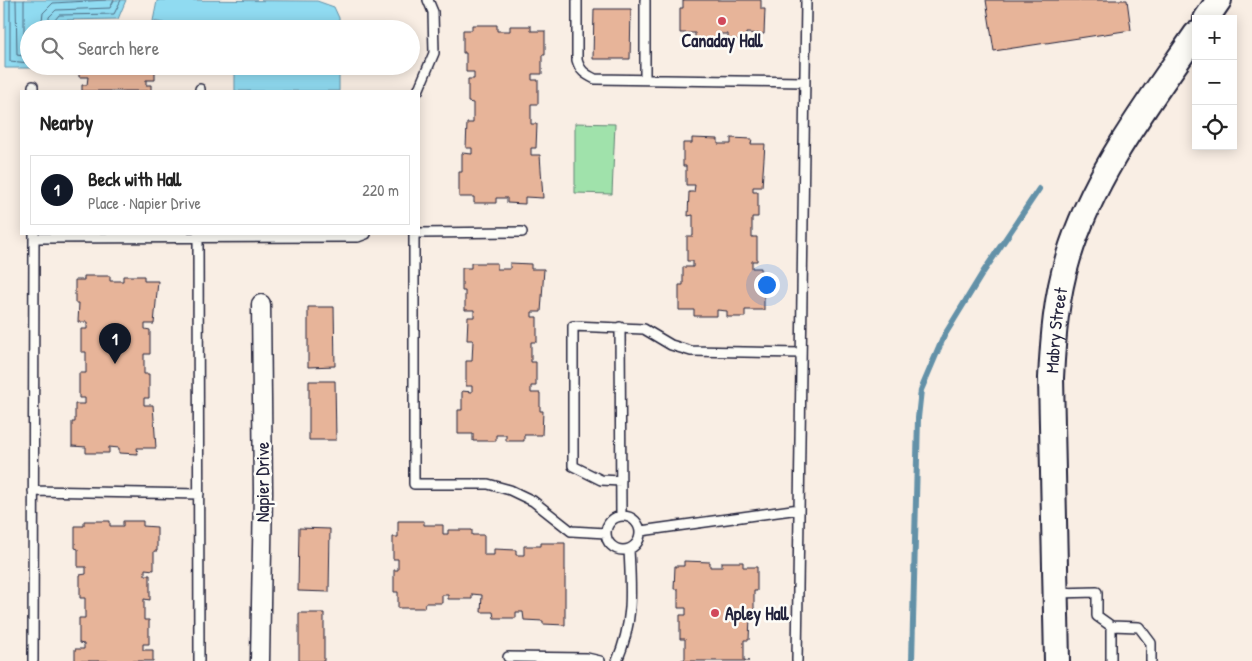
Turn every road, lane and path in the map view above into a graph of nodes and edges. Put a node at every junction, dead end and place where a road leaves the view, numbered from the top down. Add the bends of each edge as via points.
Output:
1 (428, 0) edge
2 (577, 0) edge
3 (645, 0) edge
4 (806, 0) edge
5 (1219, 0) edge
6 (1209, 15) edge
7 (1192, 40) edge
8 (645, 80) junction
9 (805, 82) junction
10 (418, 90) edge
11 (522, 232) dead end
12 (420, 233) edge
13 (363, 235) edge
14 (414, 235) edge
15 (34, 236) edge
16 (198, 236) edge
17 (261, 304) dead end
18 (620, 327) junction
19 (801, 353) junction
20 (621, 482) junction
21 (34, 491) junction
22 (198, 494) junction
23 (799, 509) junction
24 (621, 516) junction
25 (641, 531) junction
26 (606, 533) junction
27 (628, 549) junction
28 (1056, 593) junction
29 (1110, 626) junction
30 (508, 657) dead end
31 (34, 661) edge
32 (199, 661) edge
33 (260, 661) edge
34 (600, 661) edge
35 (617, 661) edge
36 (797, 661) edge
37 (1057, 661) edge
38 (1111, 661) edge
39 (1151, 661) edge

1 - 10 lane via 433,12 434,53
2 - 8 lane via 576,60 579,68 595,79
3 - 8 lane
4 - 9 lane
5 - 6 street
7 - 28 street, Mabry Street via 1104,174 1084,215 1060,289 1051,378
8 - 9 lane
9 - 19 lane
11 - 12 lane
13 - 16 lane
14 - 26 lane via 414,484 488,484 533,501 571,531
15 - 16 lane
15 - 21 lane
16 - 22 lane
17 - 33 street, Napier Drive
18 - 19 lane via 644,329 672,345 691,351
18 - 20 lane
18 - 20 lane via 573,326 574,466 601,480
19 - 23 lane
20 - 24 lane
21 - 22 lane
21 - 31 lane
22 - 32 lane
23 - 25 lane
23 - 36 lane
24 - 25 lane via 635,520
24 - 26 lane via 609,523
25 - 27 lane via 638,543
26 - 27 lane via 615,548
27 - 35 lane via 632,604 630,623
28 - 29 lane via 1097,592 1096,616
28 - 37 street, Mabry Street
29 - 38 lane
29 - 39 lane via 1139,627 1151,643
30 - 34 lane

